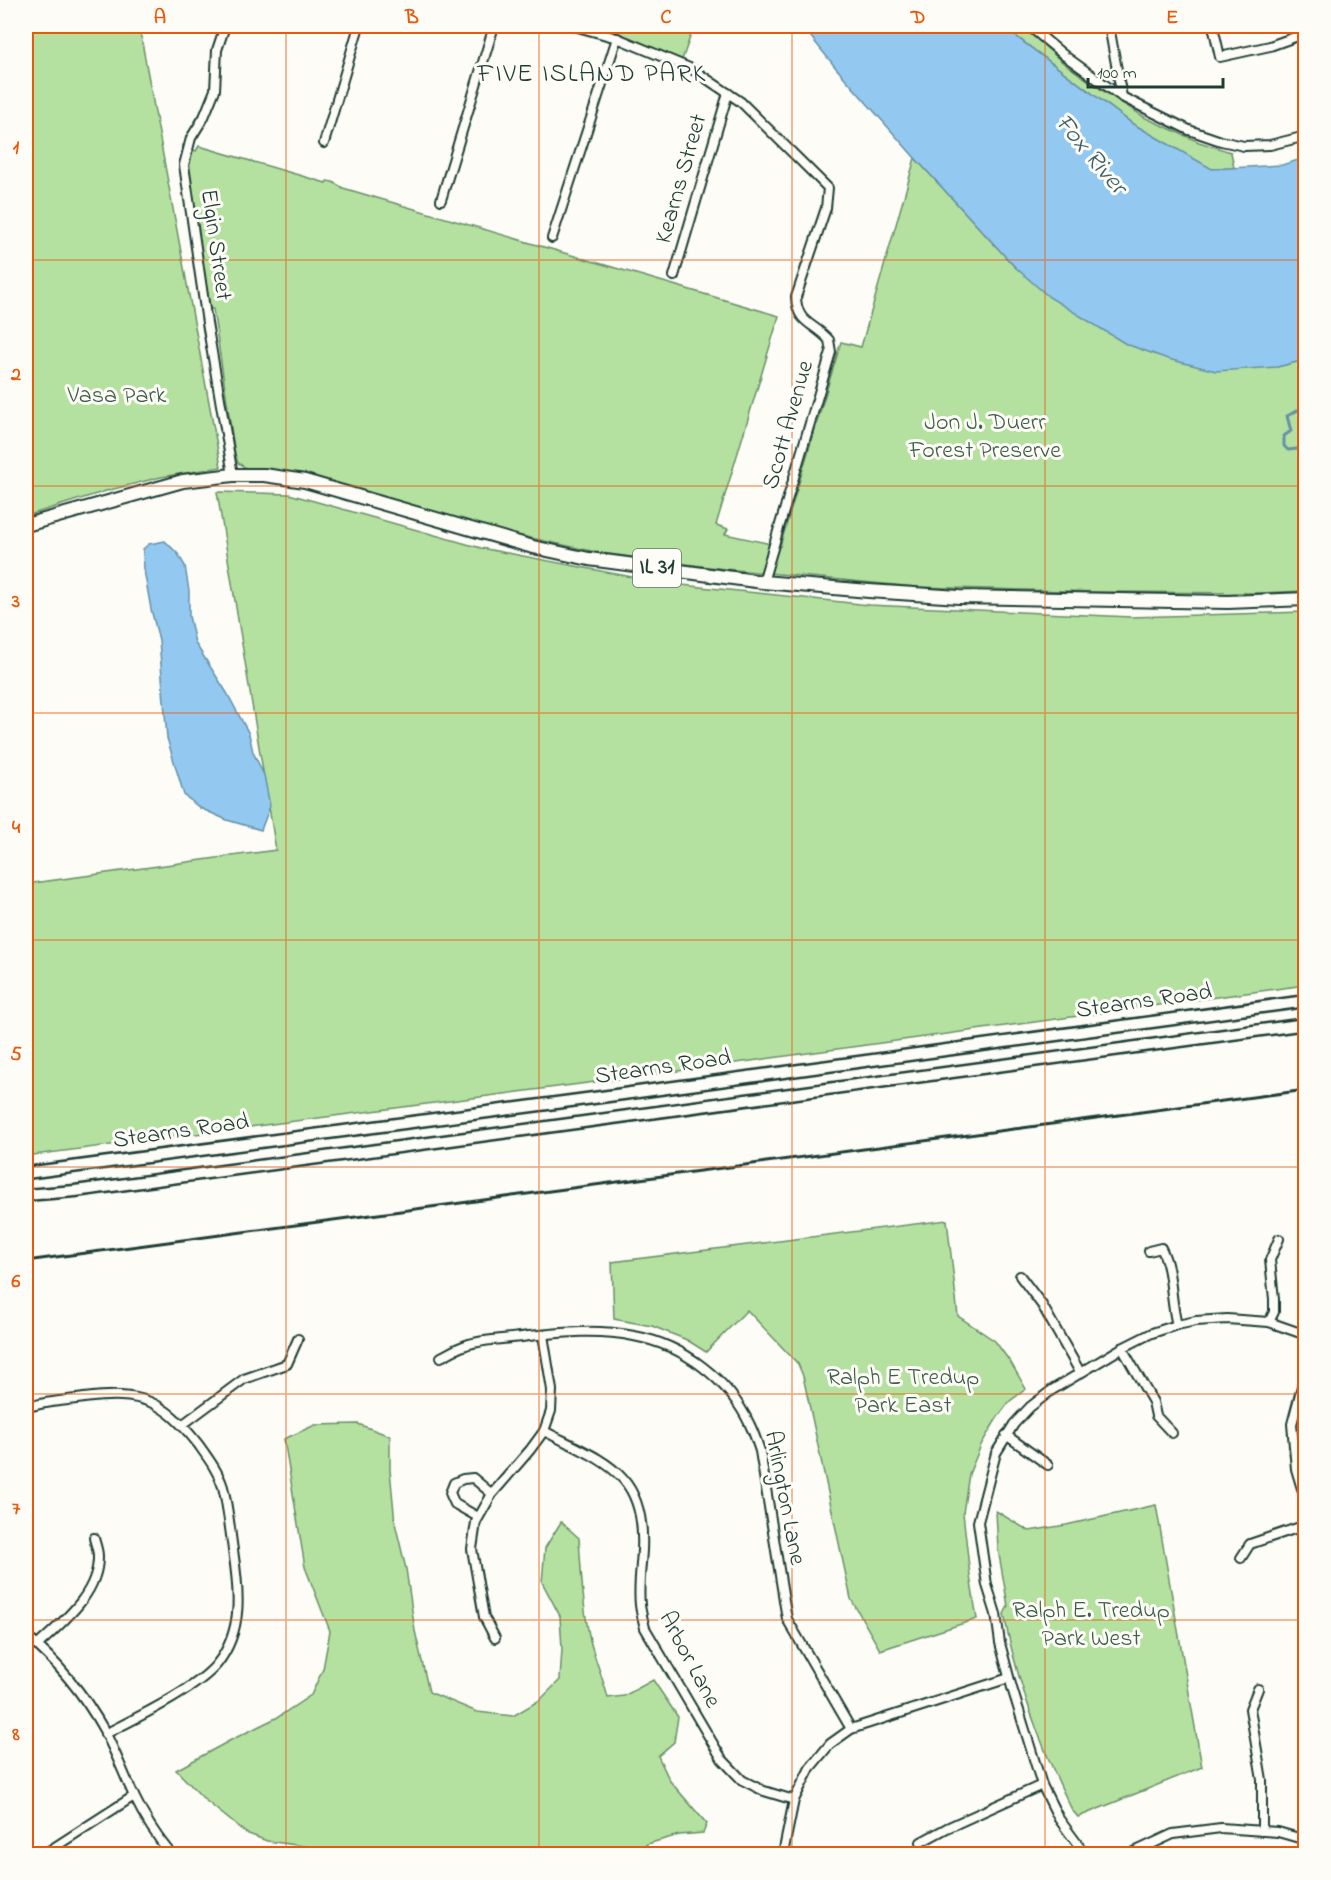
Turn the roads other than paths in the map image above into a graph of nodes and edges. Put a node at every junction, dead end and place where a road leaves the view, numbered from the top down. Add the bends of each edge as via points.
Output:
1 (225, 26) edge
2 (359, 26) edge
3 (494, 26) edge
4 (574, 26) edge
5 (1029, 26) edge
6 (1109, 26) edge
7 (1214, 26) edge
8 (1305, 33) edge
9 (617, 38) junction
10 (728, 93) junction
11 (1122, 97) junction
12 (1305, 136) edge
13 (324, 143) dead end
14 (441, 200) dead end
15 (552, 238) dead end
16 (674, 276) dead end
17 (232, 475) junction
18 (26, 525) edge
19 (763, 582) junction
20 (1305, 599) edge
21 (1305, 1001) edge
22 (1305, 1024) edge
23 (26, 1173) edge
24 (26, 1196) edge
25 (1279, 1239) dead end
26 (1149, 1251) dead end
27 (1020, 1276) dead end
28 (1269, 1322) junction
29 (1177, 1325) junction
30 (543, 1335) junction
31 (1305, 1335) edge
32 (298, 1339) dead end
33 (1122, 1348) junction
34 (441, 1357) dead end
35 (1305, 1371) edge
36 (1080, 1372) junction
37 (26, 1408) edge
38 (182, 1425) junction
39 (544, 1431) junction
40 (1172, 1433) dead end
41 (1006, 1435) junction
42 (1048, 1465) dead end
43 (492, 1494) junction
44 (1305, 1502) edge
45 (478, 1517) junction
46 (1305, 1525) edge
47 (94, 1538) dead end
48 (1241, 1558) dead end
49 (26, 1636) edge
50 (495, 1638) dead end
51 (37, 1646) junction
52 (1009, 1678) junction
53 (1258, 1689) dead end
54 (851, 1729) junction
55 (105, 1734) junction
56 (1042, 1785) junction
57 (134, 1796) junction
58 (794, 1800) junction
59 (1262, 1831) junction
60 (1305, 1840) edge
61 (921, 1842) dead end
62 (44, 1854) edge
63 (171, 1854) edge
64 (783, 1854) edge
65 (1085, 1854) edge
66 (1130, 1854) edge

1 - 17 street, Elgin Street via 217,50 215,90 191,138 184,165
2 - 13 street
3 - 14 street
4 - 9 street
5 - 11 street
6 - 11 street
7 - 8 street via 1220,57 1270,46
9 - 10 street via 692,69
9 - 15 street
10 - 16 street, Kearns Street
10 - 19 street, Scott Avenue via 828,188 826,208 796,297 796,310 829,340 831,352
11 - 12 street via 1189,130 1244,146 1270,145
17 - 18 main road, IL 31 via 183,481
17 - 19 main road, IL 31 via 264,475 305,482 533,547
19 - 20 main road, IL 31 via 959,597 1228,602
21 - 23 main road, Stearns Road
22 - 24 main road, Stearns Road
25 - 28 street via 1270,1260 1274,1312
26 - 29 street via 1161,1248 1167,1260
27 - 36 street via 1042,1305
28 - 29 street via 1227,1319
28 - 31 street
29 - 33 street
30 - 34 street, Arlington Lane via 468,1344
30 - 39 street via 552,1390 551,1411
30 - 54 street, Arlington Lane via 604,1332 636,1336 667,1346 694,1360 739,1405 760,1451 787,1619
32 - 38 street via 287,1364 244,1379
33 - 36 street
33 - 40 street via 1153,1402 1156,1416
35 - 44 street via 1292,1424 1296,1468
36 - 41 street via 1030,1407
37 - 38 street via 111,1395 132,1396 173,1415
38 - 55 street via 208,1458 223,1488 236,1573 237,1621 226,1650 200,1680
39 - 43 street
39 - 58 street, Arbor Lane via 599,1458 619,1473 633,1493 643,1529 639,1604 645,1628 722,1759 742,1780
41 - 42 street
41 - 52 street via 992,1465 978,1522 987,1585
43 - 45 street
43 - 45 street via 473,1478 454,1483 450,1493 455,1504
45 - 50 street via 472,1549 484,1617
46 - 48 street via 1250,1544
47 - 51 street via 99,1554 97,1573 84,1598
49 - 51 street
51 - 55 street via 74,1686
52 - 54 street
52 - 56 street
53 - 59 street via 1250,1709 1262,1780
54 - 58 street via 830,1744 810,1768
55 - 57 street
56 - 61 street
56 - 65 street via 1059,1819
57 - 62 street
57 - 63 street via 154,1834
58 - 64 street
59 - 60 street
59 - 66 street via 1221,1828 1173,1834

